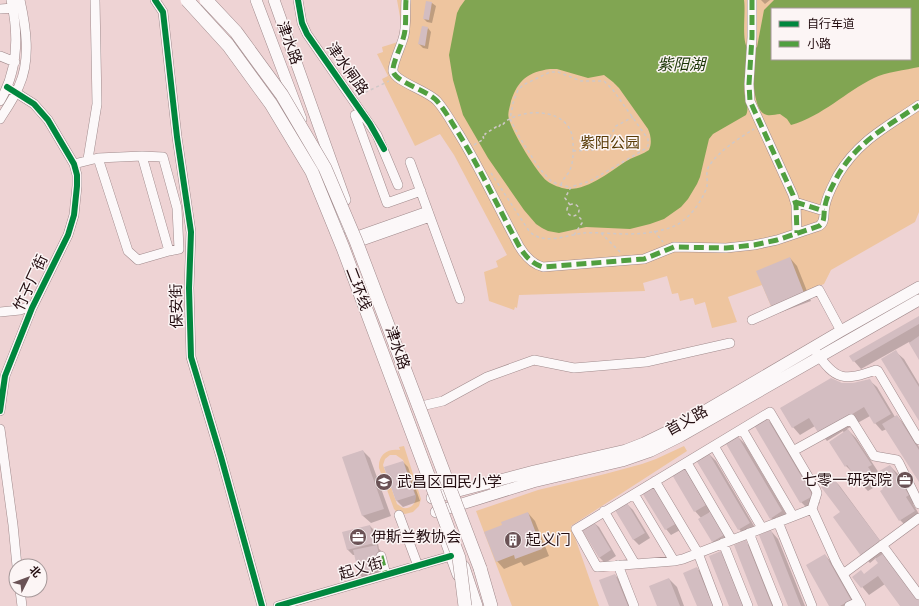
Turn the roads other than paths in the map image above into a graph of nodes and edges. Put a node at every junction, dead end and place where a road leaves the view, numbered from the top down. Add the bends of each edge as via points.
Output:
1 (20, 0) edge
2 (95, 0) edge
3 (156, 0) edge
4 (187, 0) edge
5 (206, 0) edge
6 (256, 0) edge
7 (274, 0) edge
8 (298, 0) edge
9 (406, 0) edge
10 (752, 0) edge
11 (12, 4) edge
12 (0, 9) edge
13 (0, 56) edge
14 (15, 62) junction
15 (7, 87) junction
16 (16, 92) junction
17 (0, 101) edge
18 (919, 105) edge
19 (355, 115) dead end
20 (0, 119) edge
21 (142, 156) junction
22 (98, 158) junction
23 (88, 159) junction
24 (410, 162) dead end
25 (74, 164) junction
26 (398, 184) dead end
27 (421, 191) junction
28 (795, 202) junction
29 (824, 210) junction
30 (429, 214) junction
31 (797, 234) junction
32 (358, 239) junction
33 (169, 251) junction
34 (919, 287) edge
35 (460, 299) dead end
36 (919, 300) edge
37 (33, 305) junction
38 (0, 312) edge
39 (752, 320) dead end
40 (841, 331) junction
41 (730, 343) dead end
42 (813, 348) junction
43 (820, 357) junction
44 (417, 407) junction
45 (0, 411) edge
46 (0, 429) edge
47 (742, 429) junction
48 (919, 440) edge
49 (714, 446) junction
50 (793, 451) junction
51 (687, 462) junction
52 (655, 481) junction
53 (447, 494) junction
54 (634, 494) junction
55 (432, 498) junction
56 (919, 504) edge
57 (452, 508) junction
58 (812, 509) junction
59 (604, 511) junction
60 (436, 512) junction
61 (399, 515) dead end
62 (793, 516) junction
63 (919, 518) edge
64 (778, 522) junction
65 (762, 528) junction
66 (750, 533) junction
67 (728, 541) junction
68 (882, 545) junction
69 (698, 553) junction
70 (381, 556) dead end
71 (455, 557) junction
72 (17, 558) edge
73 (674, 561) junction
74 (635, 564) junction
75 (618, 565) junction
76 (418, 566) junction
77 (842, 574) junction
78 (386, 575) junction
79 (918, 590) edge
80 (860, 604) edge
81 (262, 606) edge
82 (278, 606) edge
83 (467, 606) edge
84 (476, 606) edge
85 (490, 606) edge
86 (634, 606) edge
87 (718, 606) edge
88 (748, 606) edge
89 (778, 606) edge
90 (812, 606) edge
91 (848, 606) edge

1 - 16 street via 26,46 22,77
2 - 23 street via 97,104
3 - 81 street, 保安街 via 163,12 177,138 191,232 191,357
4 - 71 highway, 二环线, bridge via 228,45 271,104 312,172 343,248
5 - 85 highway, 二环线, bridge via 236,32 282,95 325,168 356,241 480,568
6 - 55 main road, 津水路 via 329,194
7 - 32 main road, 津水路
8 - 26 street, 津水闸路 via 302,23 307,34 377,135
9 - 31 street via 404,37 393,68 396,77 425,92 441,106 470,153 519,246 533,263 547,267 628,261 644,259 674,247 726,248 754,245
10 - 28 street via 748,84 750,101
11 - 12 street
11 - 14 street via 17,42
13 - 14 street
14 - 15 street
15 - 16 street
15 - 17 street
16 - 20 street
16 - 25 street via 42,112
18 - 29 street via 876,133 851,156 829,194
19 - 27 street via 387,203
21 - 22 street
21 - 33 street
21 - 33 street via 163,157 177,208 179,249
22 - 23 street
22 - 33 street via 128,252 138,260
23 - 25 street
24 - 27 street
25 - 37 street, 竹子厂街 via 77,186 72,223
27 - 30 street
28 - 29 street
28 - 31 street
29 - 31 street via 822,224
30 - 32 street
30 - 35 street
32 - 44 main road, 津水路
34 - 40 main road, 首义路
36 - 43 main road, 首义路
37 - 38 street via 20,310
37 - 45 street, 竹子厂街 via 5,376
39 - 40 street via 819,290
40 - 42 main road, 首义路
41 - 44 street via 646,362 574,368 534,360 487,377 443,401
42 - 43 street
42 - 53 main road, 首义路 via 679,426 644,443 626,450
43 - 48 street via 832,372 843,376 852,377 878,371
43 - 57 main road, 首义路 via 681,436 644,454 533,482
44 - 53 main road, 津水路
46 - 72 street
47 - 49 street
47 - 50 street via 770,412
47 - 62 street
49 - 51 street
49 - 65 street
50 - 56 street via 851,419 874,456 897,460
50 - 58 street via 817,493
51 - 52 street
51 - 67 street
52 - 54 street
52 - 69 street
53 - 55 main road, 首义路
53 - 57 main road, 津水路
54 - 59 street
54 - 73 street
55 - 60 main road, 津水路
57 - 60 main road, 首义路
57 - 85 main road, 津水路
58 - 62 street
58 - 77 street
59 - 74 street
59 - 75 street via 576,528 597,566
60 - 71 main road, 津水路
61 - 76 street
62 - 64 street
63 - 68 street
64 - 65 street
64 - 90 street
65 - 66 street
66 - 67 street
66 - 89 street
67 - 69 street
67 - 88 street
68 - 77 street
68 - 79 street
69 - 73 street
69 - 87 street
70 - 78 street
71 - 76 street, 起义街
71 - 83 highway, bridge
71 - 84 highway, 二环线, bridge
73 - 74 street
74 - 75 street
75 - 86 street
76 - 78 street, 起义街
77 - 80 street
78 - 82 street, 起义街
80 - 91 street

